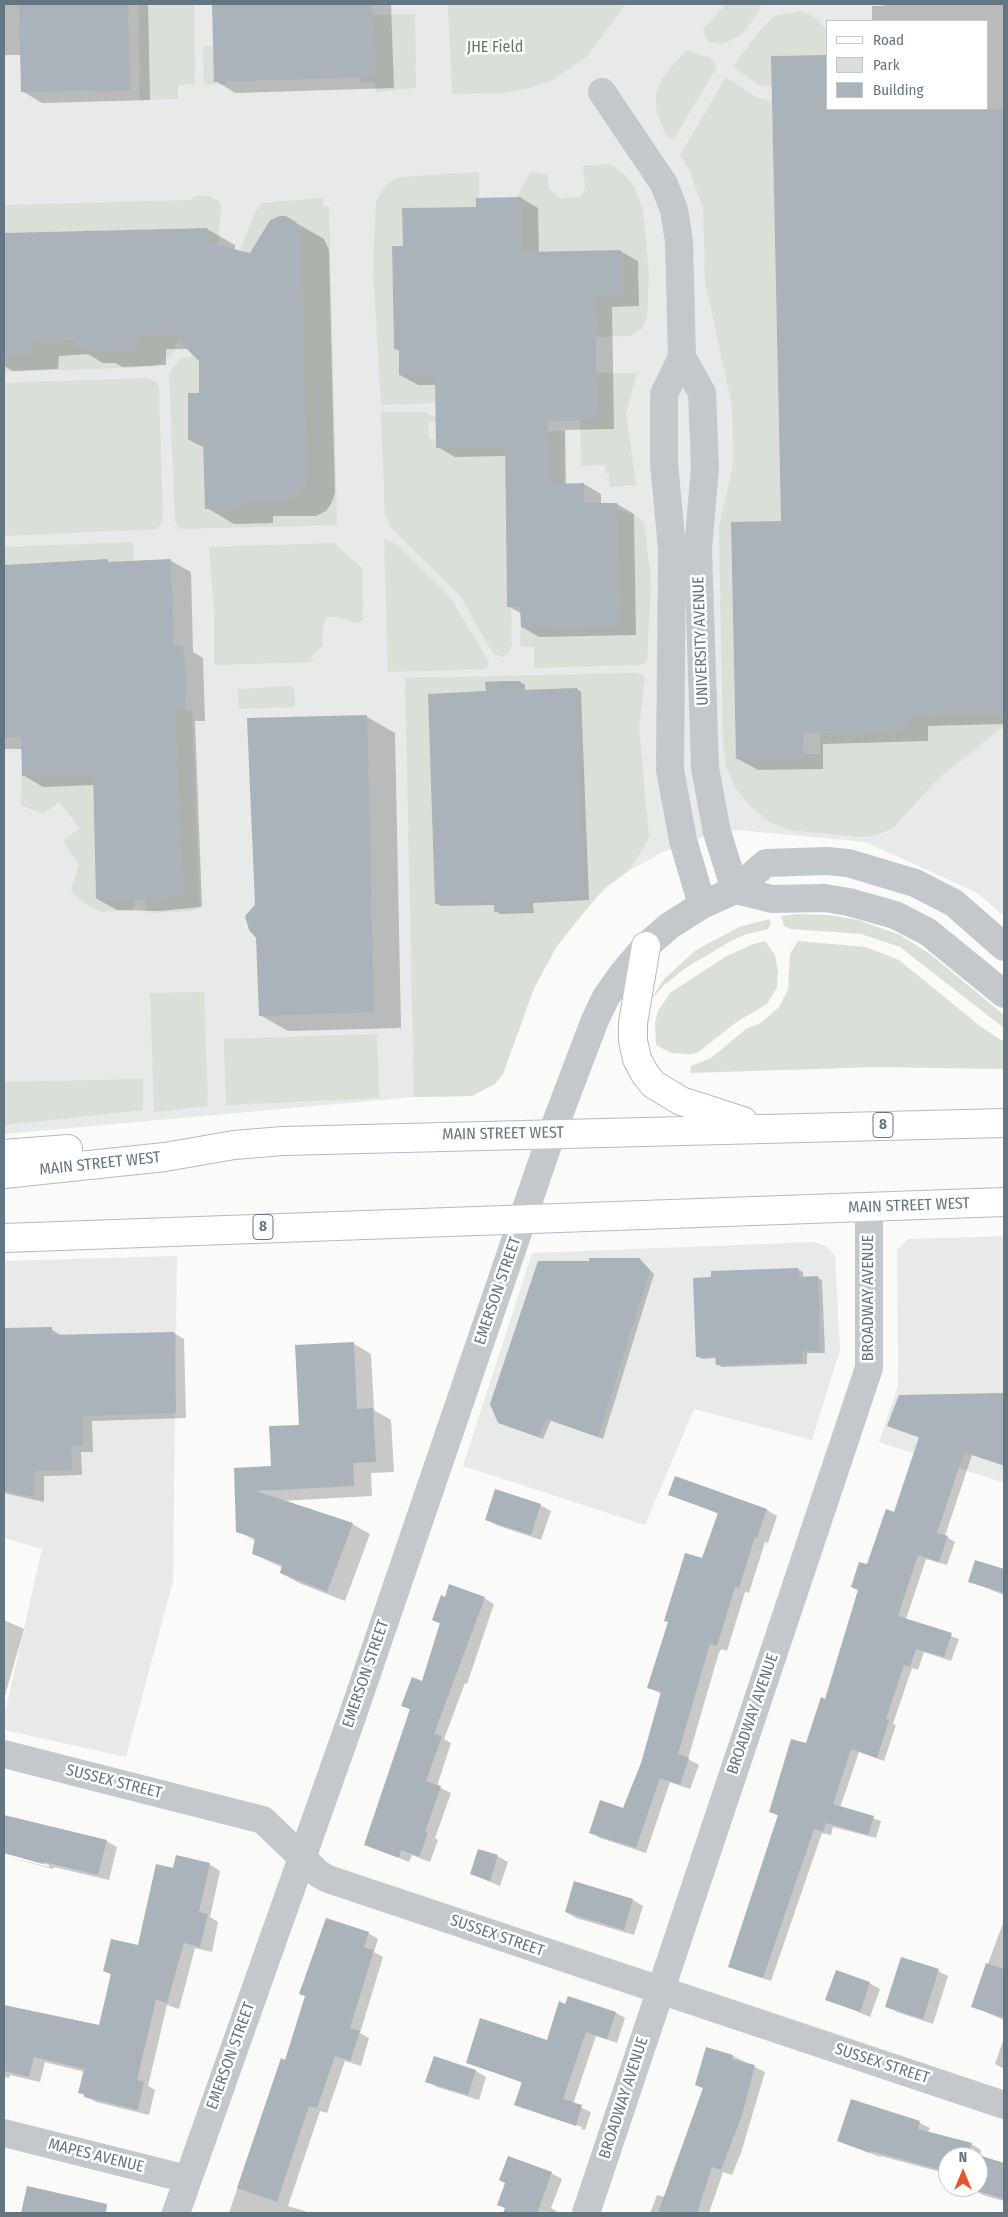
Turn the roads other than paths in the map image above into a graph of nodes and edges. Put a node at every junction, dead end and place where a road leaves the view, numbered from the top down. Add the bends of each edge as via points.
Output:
1 (602, 92) dead end
2 (682, 357) junction
3 (735, 890) junction
4 (702, 905) junction
5 (646, 946) junction
6 (1004, 947) edge
7 (1004, 994) edge
8 (1004, 1123) edge
9 (762, 1128) junction
10 (552, 1133) junction
11 (234, 1145) junction
12 (4, 1154) edge
13 (4, 1174) edge
14 (1004, 1202) edge
15 (868, 1207) junction
16 (522, 1219) junction
17 (4, 1238) edge
18 (4, 1754) edge
19 (302, 1857) junction
20 (659, 1991) junction
21 (1004, 2104) edge
22 (4, 2133) edge
23 (188, 2179) junction
24 (176, 2213) edge
25 (586, 2213) edge

1 - 2 street, UNIVERSITY AVENUE via 664,184 674,210 679,241
2 - 3 street, UNIVERSITY AVENUE via 702,393 704,481 698,549 705,768 718,832
2 - 4 street, UNIVERSITY AVENUE via 664,394 664,463 672,549 670,770 683,840
3 - 4 street
3 - 6 street via 766,863 848,863 914,883 954,903
3 - 7 street via 772,899 825,898 895,915 928,932
4 - 5 street via 669,926
5 - 9 main road via 633,1022 637,1059 645,1074 653,1084 681,1101
5 - 10 street via 606,998
8 - 9 main road, MAIN STREET WEST / 8
9 - 10 main road, MAIN STREET WEST / 8
10 - 11 main road, MAIN STREET WEST / 8 via 346,1138
10 - 16 street, EMERSON STREET
11 - 12 main road via 164,1142
11 - 13 main road, MAIN STREET WEST / 8 via 166,1157
14 - 15 main road, MAIN STREET WEST / 8
15 - 16 main road, MAIN STREET WEST / 8
15 - 20 street, BROADWAY AVENUE via 869,1368
16 - 17 main road, MAIN STREET WEST / 8
16 - 19 street, EMERSON STREET
18 - 19 street, SUSSEX STREET via 263,1820
19 - 20 street, SUSSEX STREET via 328,1879
19 - 23 street, EMERSON STREET
20 - 21 street, SUSSEX STREET
20 - 25 street, BROADWAY AVENUE
22 - 23 street, MAPES AVENUE
23 - 24 street, EMERSON STREET

